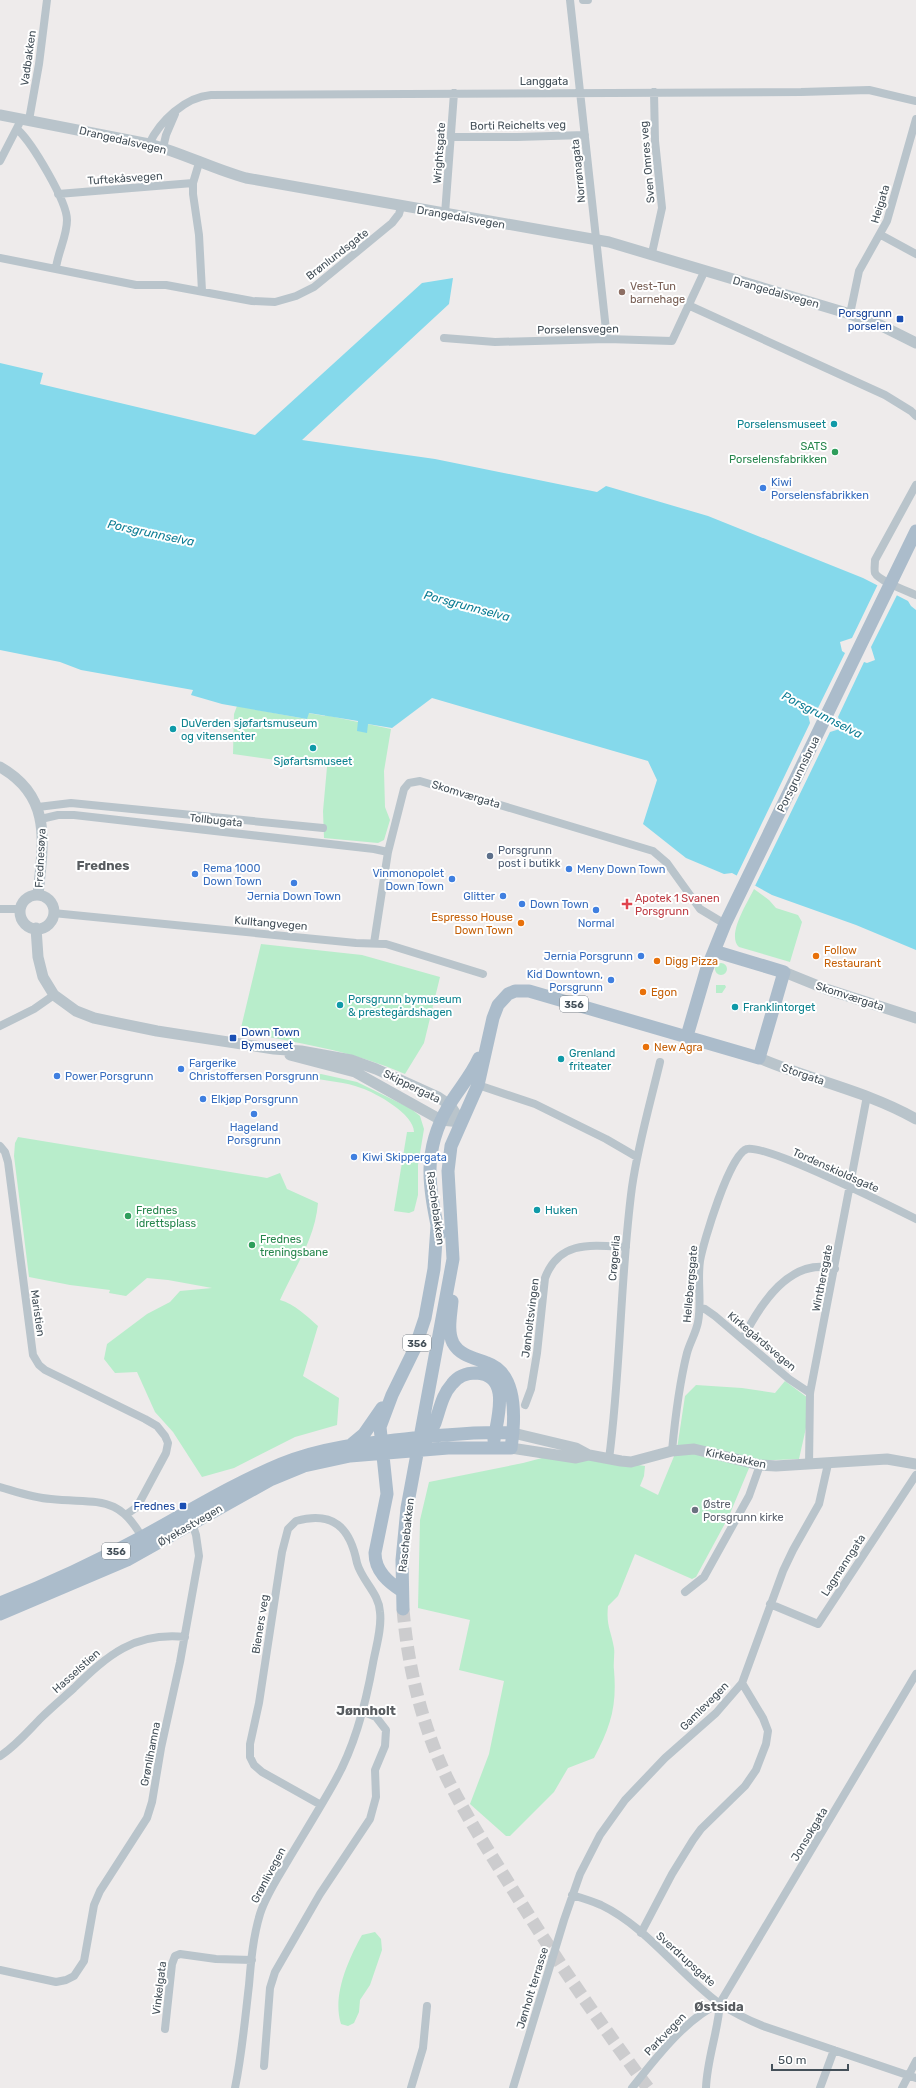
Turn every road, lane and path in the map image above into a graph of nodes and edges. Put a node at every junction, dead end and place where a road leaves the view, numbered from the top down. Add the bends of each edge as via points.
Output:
1 (46, 0) edge
2 (570, 0) edge
3 (583, 0) edge
4 (588, 0) edge
5 (580, 92) junction
6 (654, 92) junction
7 (454, 93) junction
8 (916, 101) edge
9 (177, 112) junction
10 (0, 115) edge
11 (25, 119) junction
12 (916, 119) edge
13 (18, 130) junction
14 (585, 135) junction
15 (451, 137) junction
16 (149, 144) junction
17 (163, 148) junction
18 (0, 161) edge
19 (199, 163) junction
20 (193, 183) junction
21 (58, 194) junction
22 (401, 206) junction
23 (445, 214) junction
24 (881, 235) junction
25 (596, 239) junction
26 (652, 253) junction
27 (916, 254) edge
28 (0, 258) edge
29 (56, 268) junction
30 (705, 270) junction
31 (202, 291) junction
32 (688, 305) junction
33 (850, 314) junction
34 (444, 338) dead end
35 (607, 339) junction
36 (916, 343) edge
37 (916, 416) edge
38 (916, 484) edge
39 (916, 531) edge
40 (916, 595) edge
41 (0, 767) edge
42 (38, 807) junction
43 (41, 818) junction
44 (323, 828) dead end
45 (388, 852) junction
46 (38, 895) junction
47 (0, 909) edge
48 (20, 909) junction
49 (53, 913) junction
50 (724, 924) junction
51 (36, 928) junction
52 (374, 943) junction
53 (714, 950) junction
54 (784, 972) junction
55 (483, 974) dead end
56 (54, 994) junction
57 (916, 1018) edge
58 (0, 1026) edge
59 (687, 1036) junction
60 (488, 1038) junction
61 (274, 1049) junction
62 (759, 1058) junction
63 (660, 1062) dead end
64 (478, 1085) junction
65 (867, 1096) junction
66 (450, 1105) junction
67 (916, 1119) edge
68 (441, 1120) junction
69 (461, 1122) junction
70 (0, 1146) edge
71 (745, 1149) joint
72 (636, 1157) junction
73 (848, 1186) junction
74 (916, 1219) edge
75 (437, 1226) junction
76 (626, 1247) junction
77 (453, 1259) junction
78 (835, 1269) junction
79 (700, 1308) junction
80 (441, 1320) junction
81 (743, 1338) junction
82 (810, 1393) junction
83 (392, 1395) junction
84 (525, 1405) dead end
85 (495, 1432) junction
86 (513, 1433) junction
87 (352, 1444) junction
88 (401, 1446) junction
89 (382, 1447) junction
90 (493, 1447) junction
91 (511, 1448) junction
92 (672, 1451) junction
93 (589, 1455) junction
94 (416, 1457) junction
95 (609, 1459) junction
96 (913, 1463) edge
97 (828, 1464) junction
98 (760, 1465) junction
99 (809, 1465) junction
100 (916, 1475) edge
101 (0, 1487) edge
102 (127, 1514) junction
103 (189, 1518) junction
104 (145, 1543) junction
105 (366, 1584) joint
106 (402, 1591) junction
107 (685, 1592) dead end
108 (0, 1603) edge
109 (770, 1604) junction
110 (403, 1609) tunnel mouth
111 (0, 1614) edge
112 (185, 1638) junction
113 (916, 1674) edge
114 (742, 1683) junction
115 (362, 1711) junction
116 (0, 1756) edge
117 (321, 1805) junction
118 (572, 1895) junction
119 (641, 1934) junction
120 (252, 1960) junction
121 (0, 1970) edge
122 (720, 2003) junction
123 (427, 2006) dead end
124 (165, 2029) dead end
125 (834, 2050) junction
126 (916, 2061) edge
127 (264, 2066) dead end
128 (912, 2077) edge
129 (235, 2088) edge
130 (410, 2088) edge
131 (513, 2088) edge
132 (632, 2088) edge
133 (706, 2088) edge
134 (820, 2088) edge
135 (902, 2088) edge

1 - 11 street, Vadbakken via 39,64
2 - 5 street, Norrønagata
3 - 4 street
5 - 6 street, Langgata
5 - 7 street, Langgata
5 - 14 street, Norrønagata
6 - 8 street, Langgata via 869,90
6 - 26 street, Sven Omres veg via 655,141 662,208
7 - 9 street, Langgata via 211,94 194,98
7 - 15 street, Wrightsgate
9 - 16 street, Langgata via 156,130
9 - 17 street, Langgata
10 - 11 street, Drangedalsvegen
11 - 13 street
11 - 16 street, Drangedalsvegen
12 - 24 street, Heigata
13 - 18 street
13 - 21 street via 34,149
14 - 15 street, Borti Reichelts veg
14 - 25 street, Norrønagata
15 - 23 street, Wrightsgate
16 - 17 street, Drangedalsvegen
17 - 19 street, Drangedalsvegen
19 - 20 street
19 - 22 street, Drangedalsvegen via 246,178
20 - 21 street, Tuftekåsvegen
20 - 31 street
21 - 29 street via 65,207 67,219
22 - 23 street, Drangedalsvegen
22 - 31 street, Brønlundsgate via 399,214 378,236 314,287 296,296 275,302 252,301
23 - 25 street, Drangedalsvegen
24 - 27 street
24 - 33 street, Heigata via 859,271
25 - 26 street, Drangedalsvegen
25 - 35 street, Norrønagata
26 - 30 street, Drangedalsvegen
28 - 29 street, Brønlundsgate
29 - 31 street, Brønlundsgate via 136,284 166,285
30 - 32 street, Porselensvegen
30 - 33 street, Drangedalsvegen
32 - 35 street, Porselensvegen via 672,342
32 - 37 street via 885,395
33 - 36 street, Drangedalsvegen
34 - 35 street, Porselensvegen via 494,342
38 - 40 street via 875,560 874,567 875,574 880,579
39 - 50 main road, Porsgrunnsbrua
41 - 42 street, Frednesøya via 22,782
42 - 43 street, Frednesøya
42 - 44 street via 71,803
43 - 45 street, Tollbugata via 74,815
43 - 46 street, Frednesøya via 42,846
45 - 50 street, Skomværgata via 404,789 409,783 420,781 653,851 662,856 700,909
45 - 52 street, Skomværgata
46 - 48 street via 26,899
46 - 49 street via 47,899
47 - 48 street
48 - 51 street via 22,920
49 - 51 street via 46,926
49 - 52 street, Kulltangvegen
50 - 53 main road, Porsgrunnsbrua
51 - 56 street, Skippergata via 40,968
52 - 55 street, Kulltangvegen via 386,944
53 - 54 main road, Skomværgata
53 - 59 main road
54 - 57 street, Skomværgata via 826,989
54 - 62 main road
56 - 58 street via 34,1009
56 - 61 street, Skippergata via 69,1007 94,1018 157,1031
59 - 60 main road, Raschebakken / 356 via 521,990 508,994 498,1005
59 - 62 main road, Storgata / 356
60 - 64 main road, Raschebakken / 356
60 - 66 main road, Raschebakken / 356 via 474,1070
61 - 66 street, Skippergata via 351,1060 391,1075
61 - 68 street, Skippergata via 355,1072
62 - 65 street, Storgata via 797,1074
63 - 72 street, Crøgerlia
64 - 69 main road, Raschebakken / 356
64 - 72 street via 535,1104
65 - 67 street, Storgata
65 - 73 street, Winthersgate
66 - 68 main road, Raschebakken / 356
66 - 69 street, Skippergata
68 - 69 street, Skippergata
68 - 75 main road, Raschebakken / 356 via 433,1141 430,1166
69 - 77 main road, Raschebakken / 356 via 451,1146 449,1162
70 - 102 street, Maristien via 8,1162 33,1355 45,1370 145,1419 163,1432 168,1439 168,1449 137,1507
71 - 73 street, Tordenskioldsgate via 754,1148 770,1153
71 - 79 street, Hellebergsgate via 738,1156 729,1175 704,1241 698,1290
72 - 76 street, Crøgerlia
73 - 74 street, Tordenskioldsgate
73 - 78 street, Winthersgate via 846,1212
75 - 80 main road, Raschebakken / 356 via 443,1262
75 - 83 main road, 356 via 432,1283 425,1318 409,1362
76 - 84 street, Jønholtsvingen via 581,1246 567,1250 549,1269 545,1278 531,1390
76 - 95 street, Crøgerlia
77 - 80 main road, Raschebakken / 356
77 - 86 main road, 356 via 451,1338 462,1353 489,1363 504,1376 512,1396
78 - 81 street via 813,1267 783,1281 773,1291
78 - 82 street, Winthersgate
79 - 81 street, Kirkegårdsvegen via 705,1309
79 - 92 street, Hellebergsgate via 696,1334 688,1351
80 - 94 main road, Raschebakken / 356
81 - 82 street, Kirkegårdsvegen via 789,1379
82 - 99 street, Winthersgate
83 - 87 main road, 356 via 364,1434
83 - 89 main road, 356 via 382,1421
85 - 86 main road, 356
85 - 88 main road, 356 via 446,1435
85 - 90 main road, 356
85 - 94 main road, 356 via 501,1406 498,1388 491,1378 482,1374 465,1375 454,1380 443,1397 434,1424
86 - 91 main road, 356
86 - 93 street, Kirkebakken via 576,1448
87 - 89 main road, Øyekastvegen / 356
87 - 103 main road, Øyekastvegen / 356 via 324,1450 255,1476
88 - 89 main road, 356
88 - 90 main road, 356 via 439,1449
89 - 103 main road, Øyekastvegen / 356 via 304,1466
89 - 106 main road, 356 via 387,1494 375,1561 386,1579
90 - 91 main road, 356
91 - 93 street, Kirkebakken via 576,1458
92 - 95 street, Kirkebakken via 631,1462
92 - 98 street, Kirkebakken via 694,1449
93 - 95 street, Kirkebakken
94 - 106 main road, Raschebakken / 356 via 405,1526
96 - 97 street, Kirkebakken via 887,1459
97 - 99 street, Kirkebakken
97 - 109 street, Gamlevegen via 819,1504 793,1550
98 - 99 street, Kirkebakken
98 - 107 street via 749,1496 704,1577
100 - 109 street, Lagmanngata via 818,1624
101 - 102 street via 38,1498 106,1504
102 - 104 street
103 - 104 main road, Øyekastvegen / 356
103 - 112 street, Grønlihamna via 199,1556
104 - 108 main road, Øyekastvegen / 356
104 - 111 main road, Øyekastvegen / 356 via 96,1573
105 - 115 street, Grønlivegen via 379,1602 380,1613
105 - 117 street, Bieners veg via 359,1571 353,1544 341,1526 322,1518 302,1519 290,1525 282,1552 259,1703 250,1744 250,1757 262,1772
106 - 110 main road, Raschebakken / 356
109 - 114 street, Gamlevegen
112 - 116 street, Hasselstien via 164,1636 147,1639 113,1653 92,1669
112 - 121 street, Grønlihamna via 147,1818 100,1891 94,1905 84,1961 74,1976 56,1982
113 - 122 street, Jonsokgata
114 - 118 street, Gamlevegen via 716,1713 665,1758 624,1800 600,1835
114 - 119 street via 768,1731 756,1770 746,1786 693,1840
115 - 117 street, Grønlivegen via 355,1736 336,1780
115 - 127 street via 376,1717 386,1730 385,1746 375,1770 374,1812 320,1894 275,1972 270,1988
117 - 120 street, Grønlivegen via 269,1893 261,1913
118 - 119 street, Sverdrupsgate via 616,1914
118 - 131 street, Jønholt terrasse
119 - 122 street, Sverdrupsgate
120 - 124 street, Vinkelgata via 180,1954 175,1956
120 - 129 street, Grønlivegen
122 - 125 street, Sverdrupsgate via 740,2016 763,2026
122 - 132 street, Parkvegen via 707,2009 694,2020 649,2066
122 - 133 street
123 - 130 street via 423,2048
125 - 128 street, Sverdrupsgate
125 - 134 street
126 - 128 street
128 - 135 street

